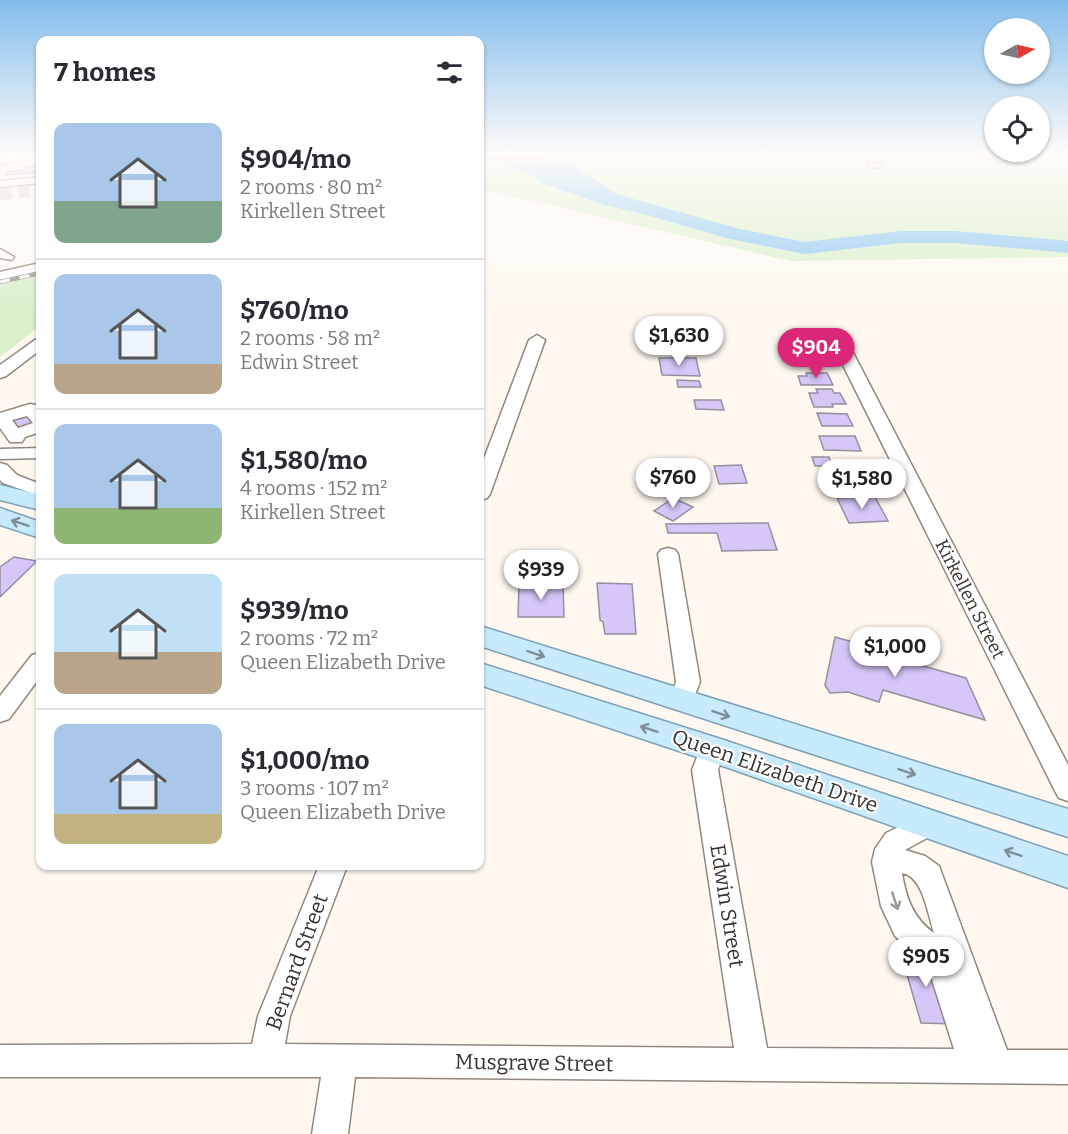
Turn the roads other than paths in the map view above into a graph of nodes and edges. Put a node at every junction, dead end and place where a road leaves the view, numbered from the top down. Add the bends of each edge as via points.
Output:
1 (36, 268) edge
2 (0, 276) edge
3 (537, 340) dead end
4 (840, 343) dead end
5 (36, 346) edge
6 (19, 361) junction
7 (0, 373) edge
8 (0, 380) edge
9 (36, 416) edge
10 (36, 427) edge
11 (489, 451) edge
12 (36, 453) edge
13 (0, 454) edge
14 (36, 460) edge
15 (484, 475) edge
16 (3, 480) edge
17 (36, 489) edge
18 (36, 501) edge
19 (0, 516) edge
20 (36, 529) edge
21 (668, 554) dead end
22 (484, 637) edge
23 (36, 666) edge
24 (484, 675) edge
25 (681, 701) junction
26 (0, 713) edge
27 (712, 749) junction
28 (1068, 791) edge
29 (1068, 823) edge
30 (928, 824) junction
31 (886, 862) junction
32 (331, 870) edge
33 (1068, 872) edge
34 (265, 1060) junction
35 (340, 1060) junction
36 (0, 1061) edge
37 (753, 1065) junction
38 (986, 1066) junction
39 (1068, 1067) edge
40 (330, 1134) edge

1 - 2 street
3 - 11 street
4 - 28 street, Kirkellen Street
5 - 6 street
6 - 7 street
6 - 8 street
9 - 10 street via 30,409 2,418 16,438 17,434
11 - 15 street
12 - 13 street
14 - 16 street
16 - 17 street
16 - 18 main road
20 -> 19 main road
21 - 25 street via 688,682
22 -> 25 main road, Queen Elizabeth Drive
23 - 26 street
27 -> 24 main road, Queen Elizabeth Drive
25 -> 29 main road, Queen Elizabeth Drive
27 - 30 main road, Queen Elizabeth Drive
27 - 37 street, Edwin Street via 705,770
30 - 31 street via 898,840 890,848
33 -> 30 main road, Queen Elizabeth Drive
31 -> 38 street via 902,923 940,956
31 - 38 street via 915,864 929,875
32 - 34 street, Bernard Street via 274,1016
34 - 35 street, Musgrave Street
34 - 36 street, Musgrave Street
35 - 37 street, Musgrave Street
35 - 40 street
37 - 38 street, Musgrave Street
38 - 39 street, Musgrave Street

